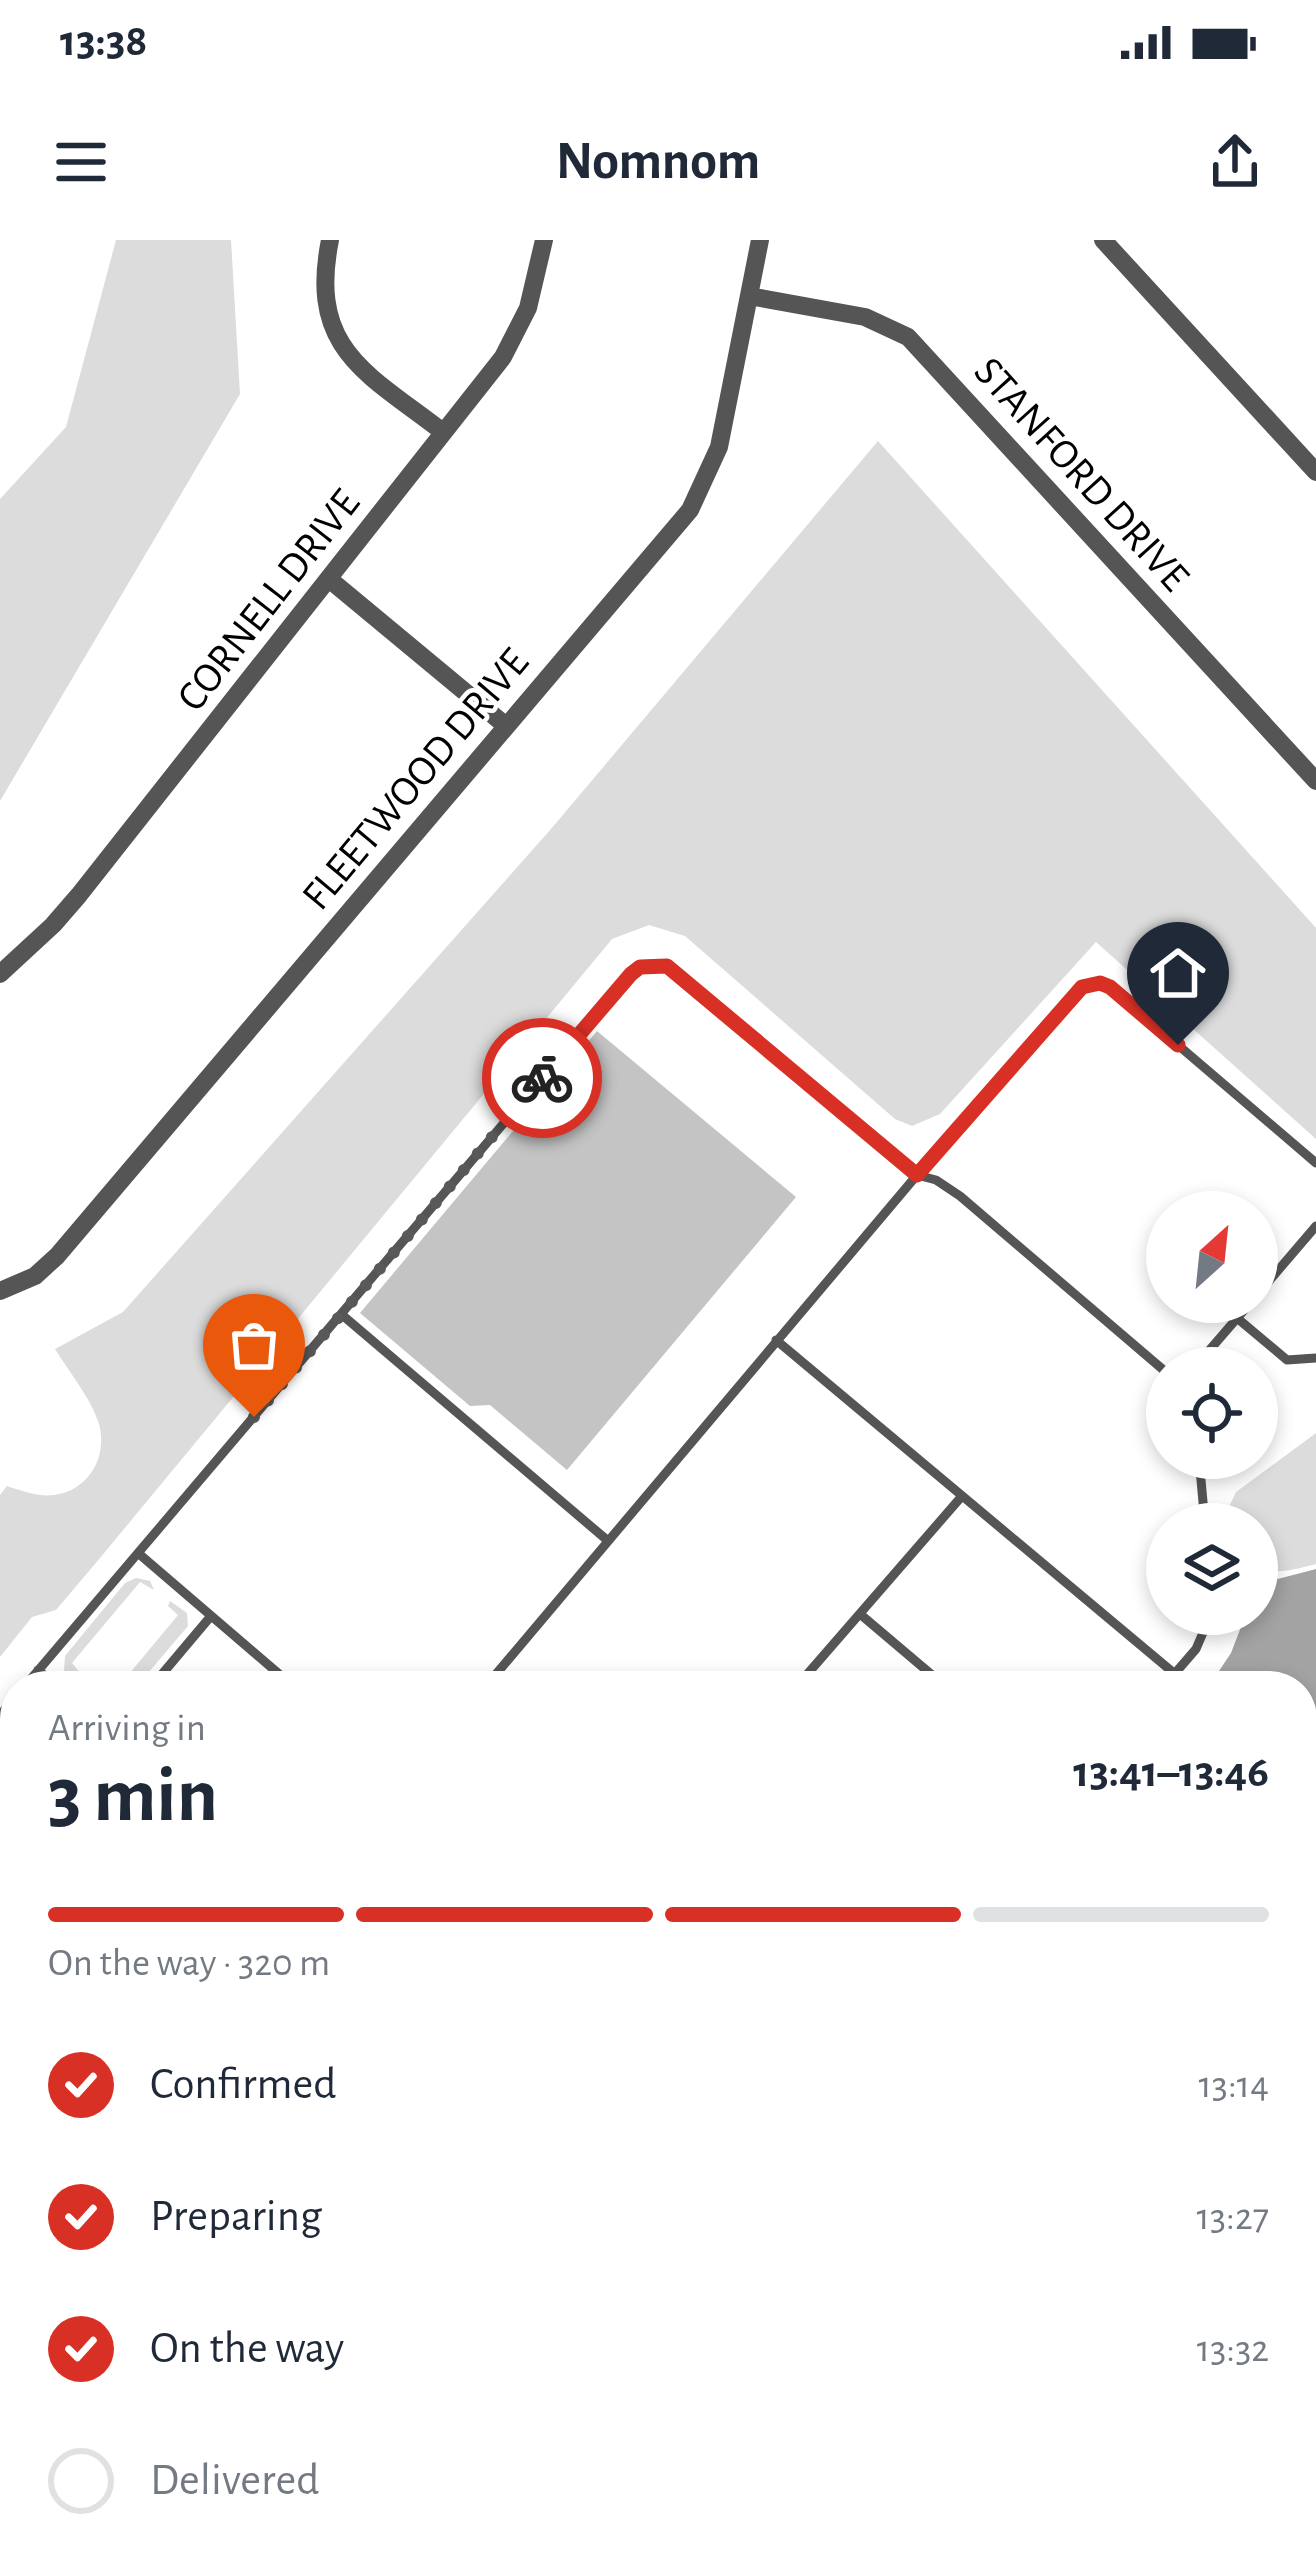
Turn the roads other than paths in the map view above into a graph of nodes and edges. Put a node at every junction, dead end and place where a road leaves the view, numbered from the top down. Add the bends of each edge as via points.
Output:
1 (330, 240) edge
2 (544, 240) edge
3 (760, 240) edge
4 (1103, 240) edge
5 (749, 296) junction
6 (443, 433) junction
7 (1316, 472) edge
8 (329, 579) junction
9 (506, 725) junction
10 (1316, 781) edge
11 (0, 974) edge
12 (1316, 1163) edge
13 (917, 1175) junction
14 (1316, 1226) edge
15 (1278, 1270) edge
16 (0, 1291) edge
17 (341, 1314) junction
18 (1233, 1323) edge
19 (1243, 1323) edge
20 (776, 1340) junction
21 (1212, 1347) edge
22 (1146, 1355) edge
23 (1316, 1358) edge
24 (962, 1496) junction
25 (607, 1540) junction
26 (138, 1553) junction
27 (860, 1614) junction
28 (211, 1616) junction
29 (1202, 1635) edge
30 (38, 1670) edge
31 (165, 1671) edge
32 (275, 1671) edge
33 (498, 1671) edge
34 (810, 1671) edge
35 (927, 1671) edge
36 (1171, 1671) edge
37 (1178, 1671) edge

1 - 6 street via 325,295 342,348
2 - 6 street, CORNELL DRIVE via 519,331
3 - 5 street, FLEETWOOD DRIVE
4 - 7 street
5 - 9 street, FLEETWOOD DRIVE via 719,447 699,496
5 - 10 street, STANFORD DRIVE via 877,320 918,346
6 - 8 street, CORNELL DRIVE
8 - 9 street
8 - 11 street, CORNELL DRIVE via 79,895
9 - 16 street, FLEETWOOD DRIVE via 57,1256
12 - 13 lane via 1100,983 1082,987
13 - 17 lane via 667,966 640,967
13 - 20 lane
13 - 22 lane via 960,1196
14 - 15 lane
17 - 25 lane
17 - 26 lane
18 - 21 lane
19 - 23 lane via 1287,1360
20 - 24 lane
20 - 25 lane
24 - 27 lane
24 - 36 lane
25 - 33 lane
26 - 28 lane
26 - 30 lane
27 - 34 lane
27 - 35 lane
28 - 31 lane
28 - 32 lane
29 - 37 lane

